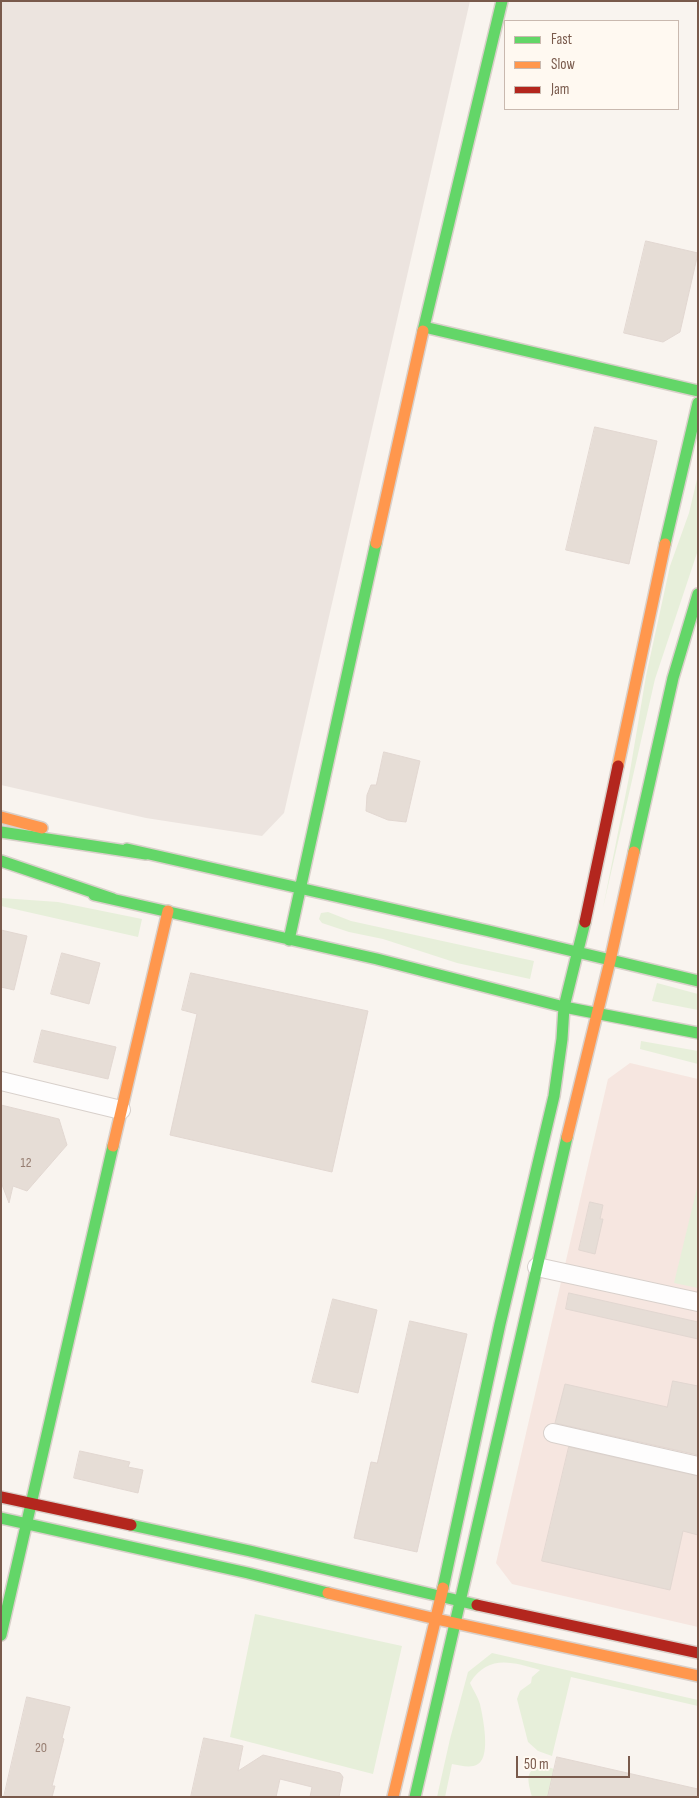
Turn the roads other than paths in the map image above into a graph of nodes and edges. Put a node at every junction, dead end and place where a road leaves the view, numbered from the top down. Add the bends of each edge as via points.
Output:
1 (502, 1) edge
2 (424, 327) junction
3 (698, 391) edge
4 (698, 403) edge
5 (698, 594) edge
6 (1, 817) edge
7 (1, 832) edge
8 (146, 854) junction
9 (1, 862) edge
10 (20, 879) dead end
11 (300, 887) junction
12 (113, 898) junction
13 (168, 911) junction
14 (289, 940) junction
15 (578, 953) junction
16 (610, 961) junction
17 (698, 981) edge
18 (564, 1007) junction
19 (597, 1014) junction
20 (698, 1033) edge
21 (1, 1081) edge
22 (121, 1110) junction
23 (537, 1267) junction
24 (698, 1302) edge
25 (553, 1433) dead end
26 (698, 1466) edge
27 (1, 1496) edge
28 (31, 1504) junction
29 (1, 1518) edge
30 (27, 1524) junction
31 (441, 1597) junction
32 (460, 1601) junction
33 (436, 1619) junction
34 (455, 1623) junction
35 (1, 1635) edge
36 (698, 1653) edge
37 (698, 1676) edge
38 (393, 1797) edge
39 (415, 1797) edge

1 - 2 main road
2 - 3 main road
2 - 11 main road
4 - 15 main road via 673,505
5 - 16 main road via 674,678
6 - 8 main road
7 - 8 main road
8 - 11 main road
9 - 12 main road
10 - 12 main road
11 - 14 main road
11 - 15 main road
12 - 13 main road
13 - 14 main road
13 - 22 main road
14 - 18 main road
15 - 16 main road
15 - 18 main road
16 - 17 main road
16 - 19 main road
18 - 19 main road
18 - 31 main road via 554,1096 500,1324
19 - 20 main road
19 - 23 main road
21 - 22 street
22 - 28 main road
23 - 24 street
23 - 32 main road
25 - 26 street
27 - 28 main road
28 - 30 main road
28 - 31 main road via 250,1551
29 - 30 main road
30 - 33 main road
30 - 35 main road
31 - 32 main road
31 - 33 main road
32 - 34 main road
32 - 36 main road
33 - 34 main road
33 - 38 main road
34 - 37 main road
34 - 39 main road

